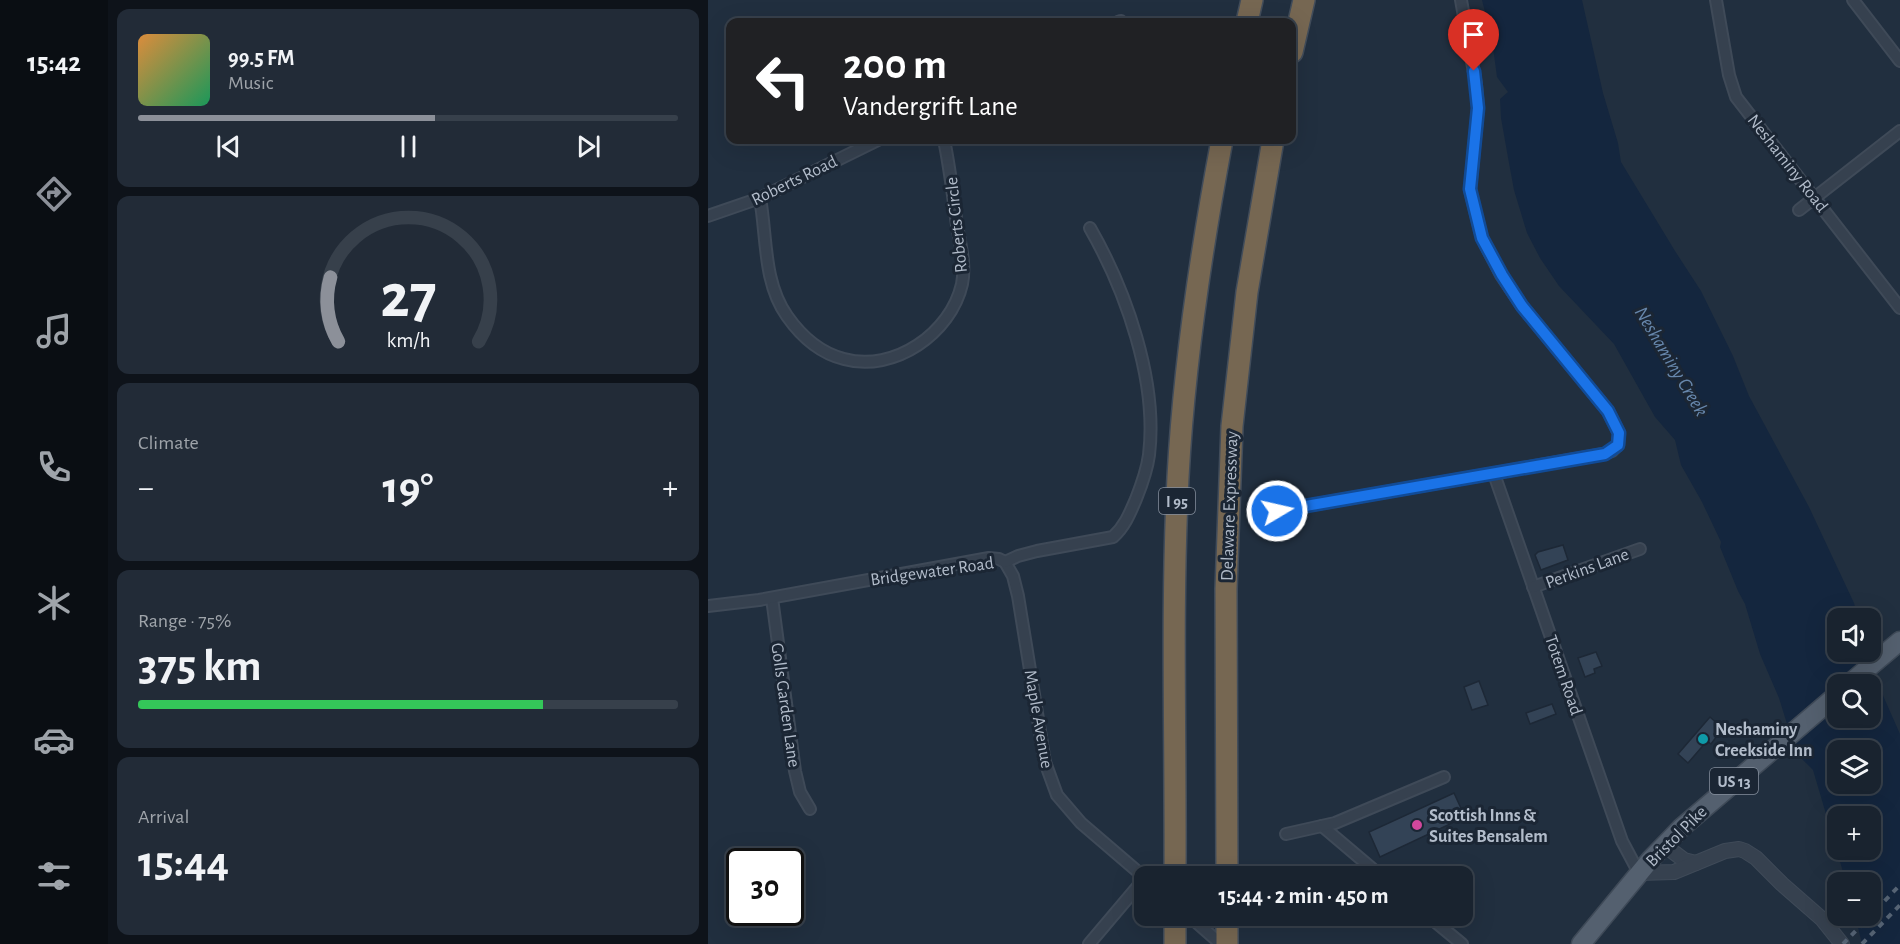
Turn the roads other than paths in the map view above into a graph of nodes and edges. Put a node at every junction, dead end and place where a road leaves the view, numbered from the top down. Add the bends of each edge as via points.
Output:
1 (1252, 0) edge
2 (1304, 0) edge
3 (1461, 0) edge
4 (1716, 0) edge
5 (1853, 0) edge
6 (1248, 18) edge
7 (1296, 35) edge
8 (1900, 61) edge
9 (1900, 131) edge
10 (870, 144) edge
11 (945, 144) edge
12 (1221, 144) edge
13 (1272, 144) edge
14 (1816, 197) junction
15 (760, 198) junction
16 (1799, 210) dead end
17 (708, 216) edge
18 (1090, 228) dead end
19 (1900, 308) edge
20 (1494, 474) junction
21 (1277, 511) dead end
22 (1640, 549) dead end
23 (1005, 562) junction
24 (1533, 587) junction
25 (772, 598) junction
26 (708, 606) edge
27 (1900, 641) edge
28 (1861, 674) edge
29 (1827, 703) edge
30 (1444, 777) dead end
31 (810, 809) dead end
32 (1322, 826) junction
33 (1286, 834) dead end
34 (1664, 845) junction
35 (1696, 863) junction
36 (1176, 866) edge
37 (1227, 866) edge
38 (1369, 866) edge
39 (1134, 869) edge
40 (1639, 873) junction
41 (1134, 890) edge
42 (1175, 926) edge
43 (1201, 926) edge
44 (1227, 926) edge
45 (1440, 926) edge
46 (1175, 942) edge
47 (1089, 944) edge
48 (1221, 944) edge
49 (1227, 944) edge
50 (1462, 944) edge
51 (1581, 944) edge
52 (1842, 944) edge

1 - 6 highway
2 - 7 highway
3 - 20 street via 1478,108 1470,189 1482,238 1522,306 1608,411 1620,439 1616,448 1605,454
4 - 14 street, Neshaminy Road via 1728,75 1736,97
5 - 8 street
9 - 14 street
10 - 15 street, Roberts Road
11 - 15 street, Roberts Circle via 962,251 962,284 952,309 930,337 890,357 846,360 819,348 799,332 775,294
12 - 36 highway, I 95 via 1193,314 1178,475
13 - 37 highway, Delaware Expressway via 1247,292 1232,426 1226,589
14 - 16 street
14 - 19 street, Neshaminy Road
15 - 17 street, Roberts Road
18 - 23 street, Bridgewater Road via 1124,299 1149,391 1149,455 1144,478 1129,516 1113,537 1037,550
20 - 21 street
20 - 24 street, Totem Road
22 - 24 street, Perkins Lane
23 - 25 street, Bridgewater Road via 989,558
23 - 39 street, Maple Avenue via 1018,596 1045,762 1057,795
24 - 40 street, Totem Road via 1622,841
25 - 26 street, Bridgewater Road
25 - 31 street, Golls Garden Lane via 793,762 800,792
27 - 28 main road
29 - 34 main road, Bristol Pike / US 13
30 - 32 street
32 - 33 street
32 - 38 street
34 - 35 street via 1684,860
34 - 40 main road, Bristol Pike / US 13
35 - 40 street via 1674,872
35 - 52 street via 1733,849 1751,854 1822,919
40 - 51 main road, Bristol Pike / US 13
41 - 47 street
42 - 46 highway
43 - 48 street
44 - 49 highway
45 - 50 street

